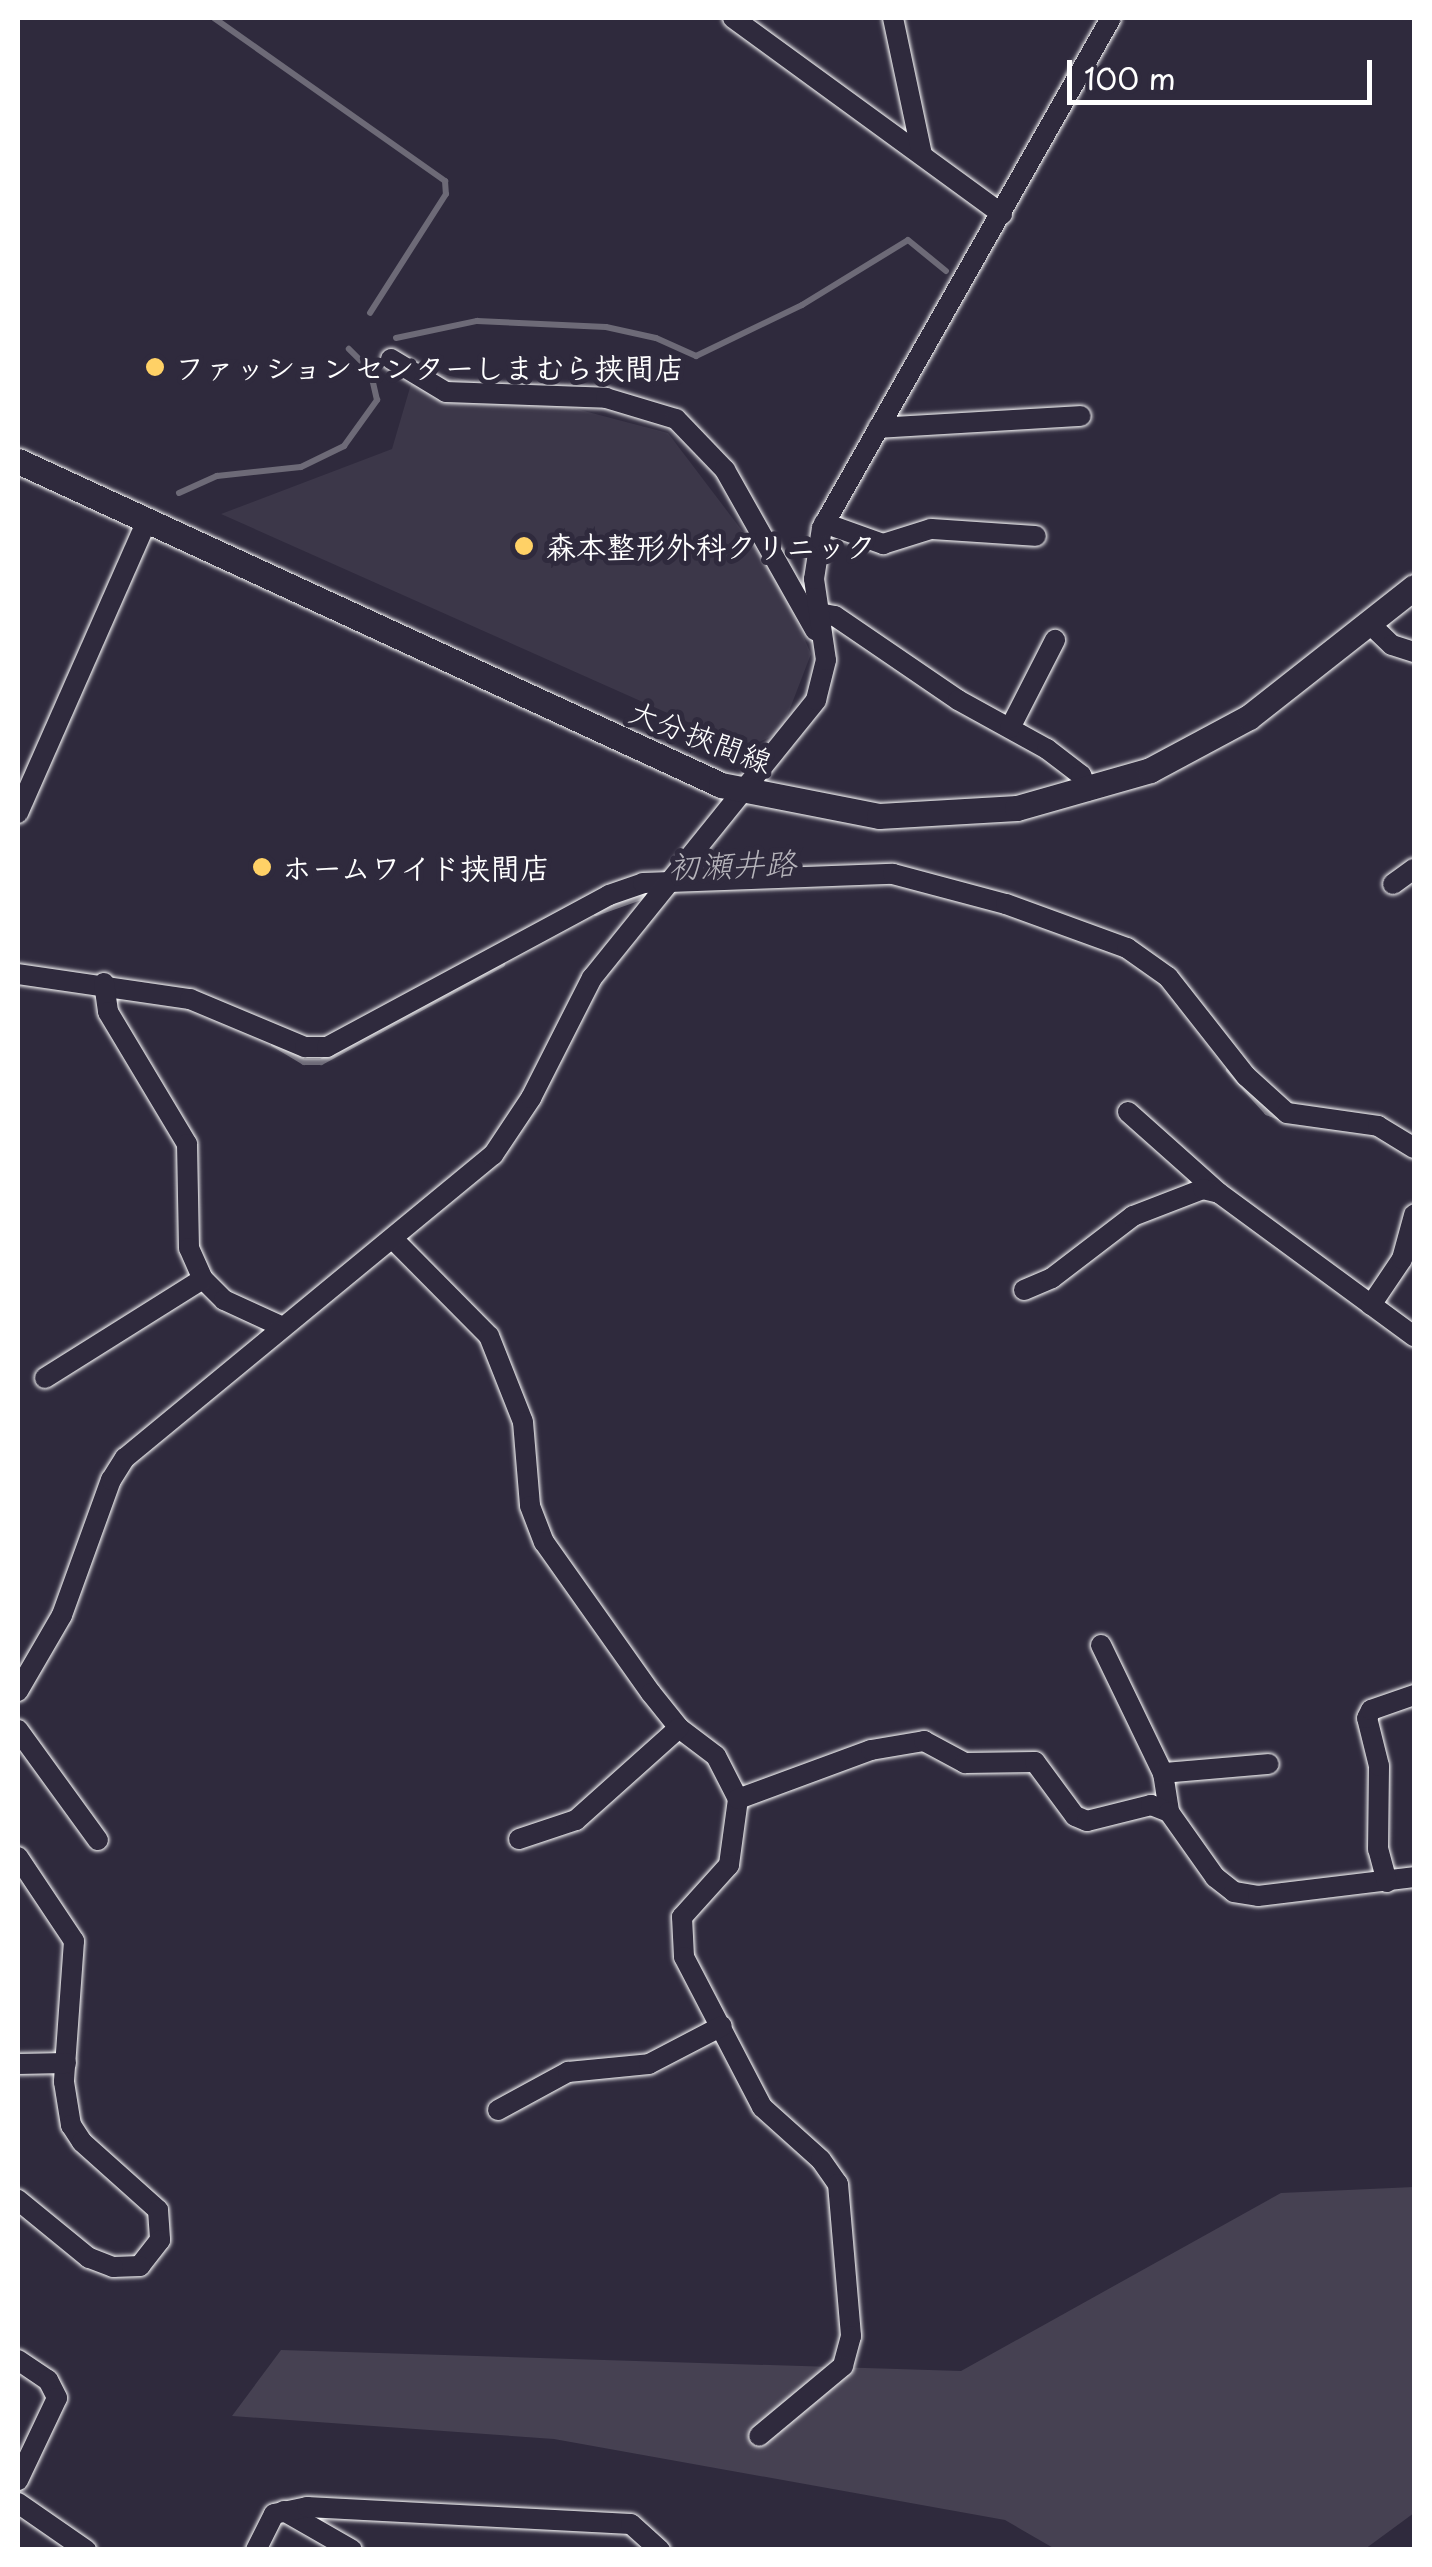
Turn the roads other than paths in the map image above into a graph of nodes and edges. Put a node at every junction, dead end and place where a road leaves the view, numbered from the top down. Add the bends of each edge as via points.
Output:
1 (733, 18) edge
2 (893, 18) edge
3 (1111, 18) edge
4 (922, 154) junction
5 (1002, 214) junction
6 (391, 359) dead end
7 (1081, 416) dead end
8 (878, 428) junction
9 (18, 462) edge
10 (147, 521) junction
11 (824, 523) junction
12 (1036, 536) dead end
13 (1414, 587) edge
14 (820, 613) junction
15 (1370, 624) junction
16 (1054, 640) dead end
17 (1414, 652) edge
18 (826, 660) junction
19 (1010, 728) junction
20 (1088, 791) junction
21 (744, 792) junction
22 (18, 812) edge
23 (1414, 870) edge
24 (671, 878) junction
25 (1393, 884) dead end
26 (18, 974) edge
27 (104, 983) junction
28 (1128, 1112) dead end
29 (1414, 1148) edge
30 (1220, 1193) junction
31 (1414, 1215) edge
32 (393, 1239) junction
33 (203, 1280) junction
34 (1024, 1290) dead end
35 (1372, 1306) junction
36 (283, 1327) junction
37 (1414, 1336) edge
38 (44, 1378) dead end
39 (1101, 1645) dead end
40 (45, 1646) junction
41 (18, 1657) edge
42 (18, 1691) edge
43 (1414, 1695) edge
44 (679, 1728) junction
45 (18, 1730) edge
46 (1269, 1764) dead end
47 (1163, 1773) junction
48 (738, 1799) junction
49 (1169, 1812) junction
50 (520, 1838) dead end
51 (98, 1840) dead end
52 (18, 1857) edge
53 (1414, 1877) edge
54 (1386, 1882) junction
55 (722, 2026) junction
56 (18, 2064) edge
57 (66, 2064) junction
58 (498, 2110) dead end
59 (18, 2200) edge
60 (18, 2360) edge
61 (759, 2436) dead end
62 (18, 2480) edge
63 (18, 2503) edge
64 (284, 2512) junction
65 (86, 2550) edge
66 (256, 2550) edge
67 (352, 2550) edge
68 (660, 2550) edge

1 - 4 street
2 - 4 street
3 - 5 street
4 - 5 street
5 - 8 street
6 - 18 street via 434,390 606,398 652,408 687,426 726,470
7 - 8 street
8 - 11 street
9 - 10 main road, 大分挾間線
10 - 21 main road, 大分挾間線
10 - 22 street
11 - 12 street via 883,544 931,530
11 - 14 street via 814,557
13 - 15 main road, 大分挾間線
14 - 18 street
14 - 19 street via 843,621
15 - 17 street via 1392,646
15 - 20 main road, 大分挾間線 via 1224,732 1166,763
16 - 19 street
18 - 21 street via 816,700
19 - 20 street via 1076,771
20 - 21 main road, 大分挾間線 via 992,812 912,817
21 - 24 street
23 - 25 street
24 - 27 street via 609,895 327,1046 305,1046 217,1006
24 - 29 street via 879,872 1046,917 1127,948 1156,967 1199,1010 1256,1087 1287,1113 1378,1126
24 - 32 street via 592,978 505,1140
26 - 27 street
27 - 33 street via 108,1012 187,1144 190,1248
28 - 30 street
30 - 34 street via 1203,1189 1172,1197 1133,1216 1070,1266
30 - 35 street
31 - 35 street via 1402,1259
32 - 36 street
32 - 44 street via 489,1336 523,1422 537,1529
33 - 36 street via 224,1300
33 - 38 street
35 - 37 street
36 - 40 street via 125,1458
39 - 47 street
40 - 41 street
40 - 42 street
43 - 54 street via 1366,1718 1379,1766 1378,1849
44 - 48 street via 716,1756
44 - 50 street via 576,1820
45 - 51 street
46 - 47 street
47 - 49 street
48 - 49 street via 871,1750 924,1741 965,1763 1035,1762 1075,1816 1087,1820 1150,1805
48 - 55 street via 729,1865 682,1916 684,1957
49 - 54 street via 1215,1877 1234,1892 1258,1896
52 - 57 street via 74,1941
53 - 54 street
55 - 58 street via 649,2064 568,2072
55 - 61 street via 762,2107 822,2160 838,2184 844,2243 851,2336 842,2366
56 - 57 street
57 - 59 street via 64,2094 76,2134 158,2210 160,2240 140,2266 113,2267 90,2258
60 - 62 street via 48,2380 58,2398
63 - 65 street
64 - 66 street via 274,2514
64 - 67 street
64 - 68 street via 307,2506 630,2524

